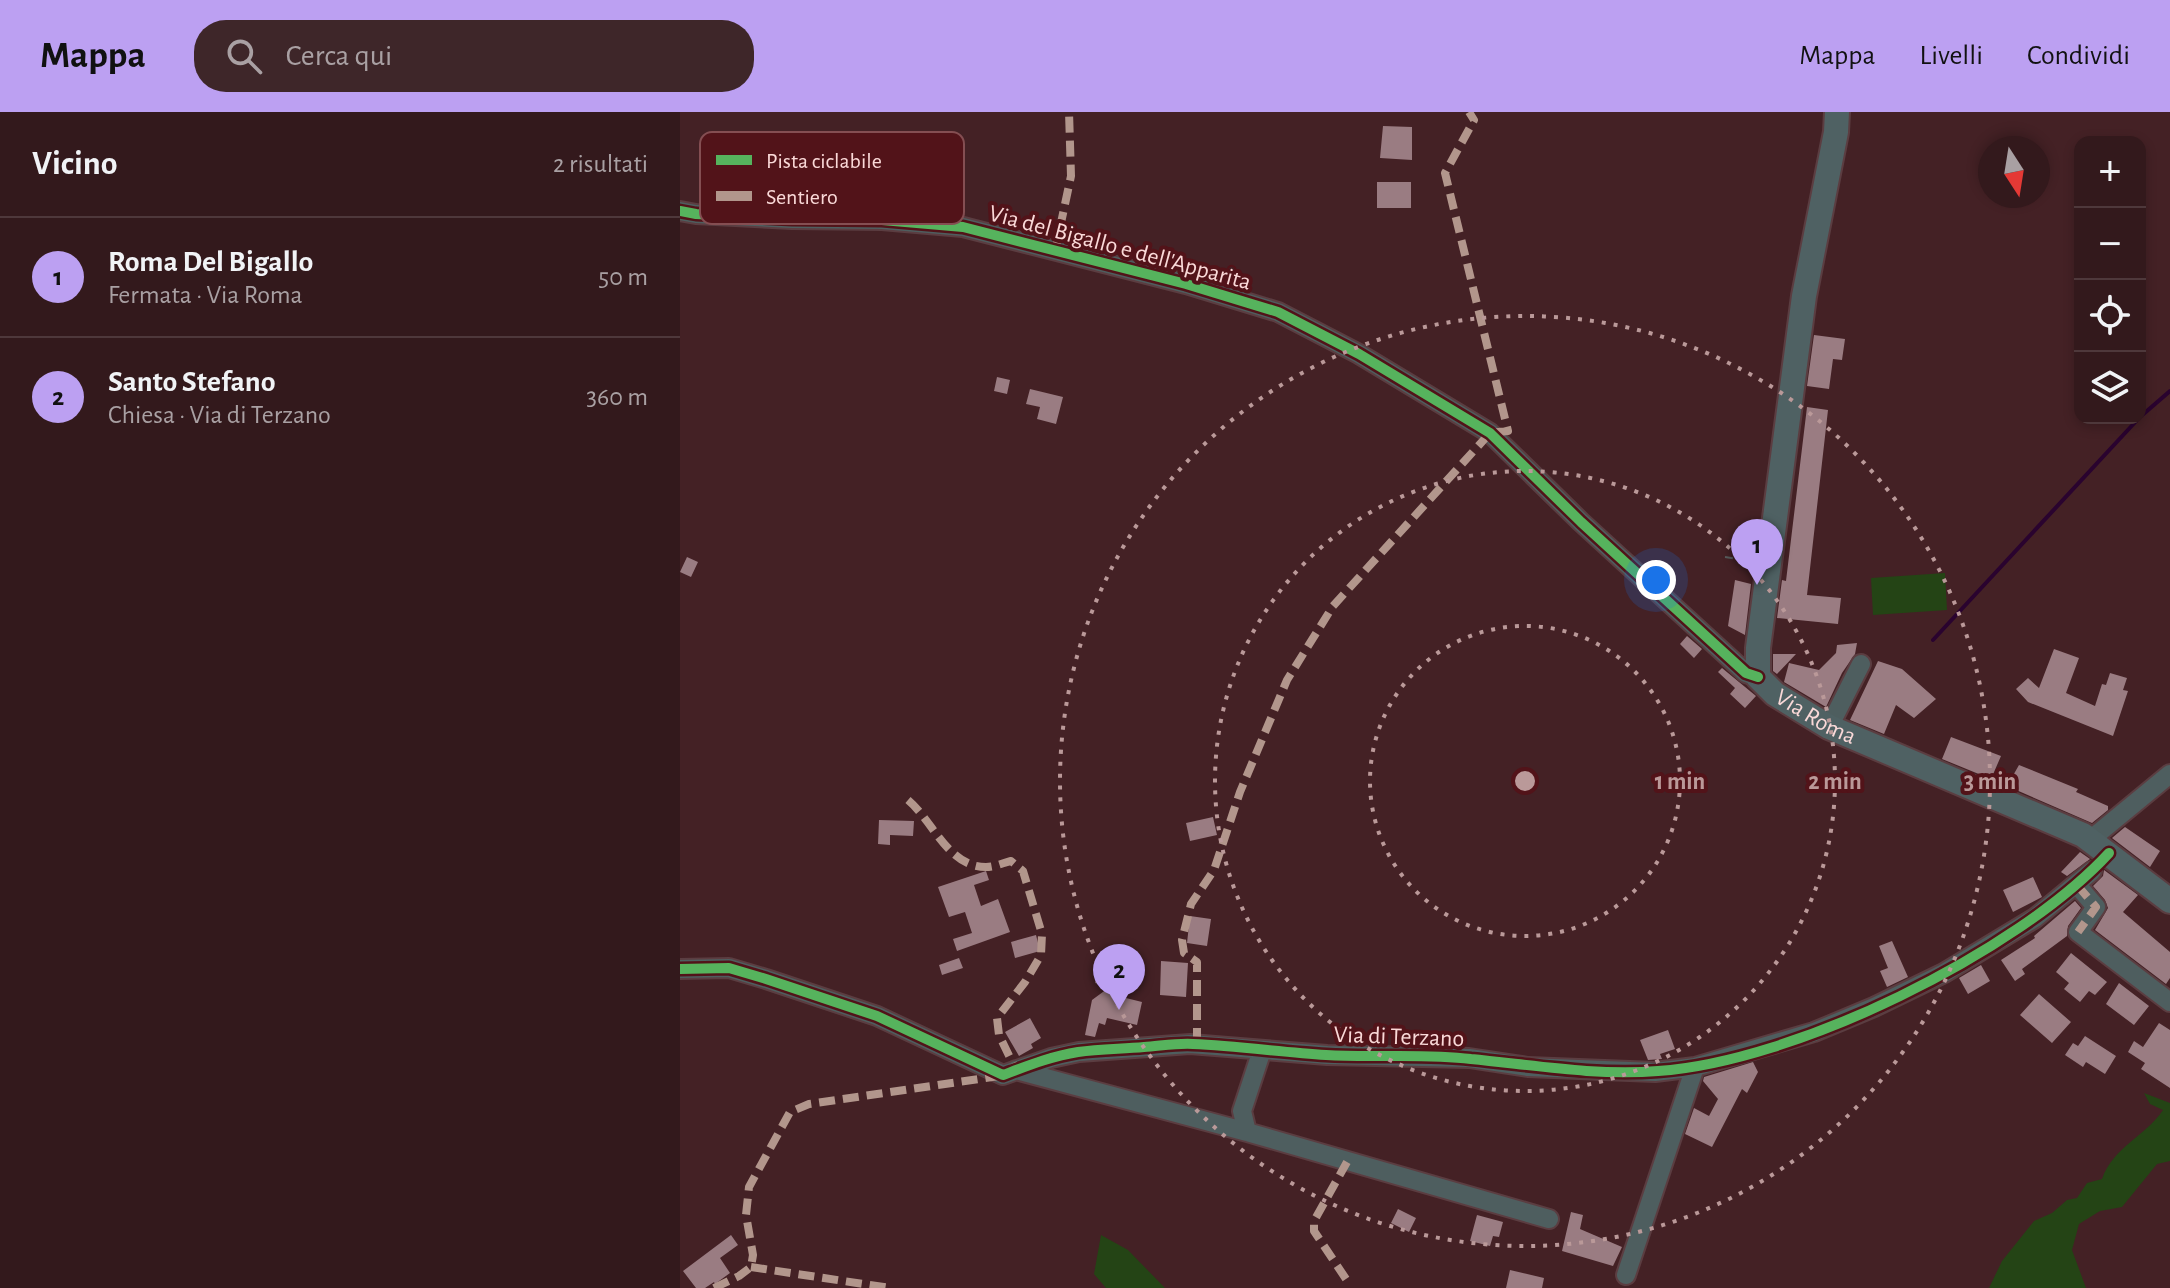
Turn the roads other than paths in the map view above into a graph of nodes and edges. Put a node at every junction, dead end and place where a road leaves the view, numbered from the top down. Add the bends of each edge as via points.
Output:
1 (1837, 112) edge
2 (680, 211) edge
3 (700, 214) edge
4 (928, 224) edge
5 (1861, 664) dead end
6 (1749, 666) junction
7 (1829, 727) junction
8 (2170, 774) edge
9 (2099, 856) junction
10 (2077, 885) junction
11 (2170, 901) edge
12 (680, 969) edge
13 (2170, 1002) edge
14 (1262, 1050) junction
15 (1695, 1067) junction
16 (1016, 1070) junction
17 (1247, 1132) junction
18 (1549, 1219) dead end
19 (1626, 1275) dead end

1 - 6 main road, Via Roma
2 - 3 street, Via del Bigallo e dell'Apparita
4 - 6 street, Via del Bigallo e dell'Apparita via 963,227 1186,284 1278,312 1359,354 1490,433 1612,551
5 - 7 street
6 - 7 main road, Via Roma via 1775,694
7 - 9 main road, Via Roma via 2006,801
8 - 9 street, Via di Terzano
9 - 10 street, Via di Terzano
9 - 11 main road, Via Roma
10 - 13 street via 2096,907 2078,932
10 - 15 street, Via di Terzano via 2020,928 1874,1007 1814,1032
12 - 16 street, Via di Terzano via 729,968 766,979 877,1016 1003,1075
14 - 15 street, Via di Terzano via 1469,1058 1600,1070
14 - 16 street, Via di Terzano via 1190,1044 1079,1052
14 - 17 street via 1242,1111
15 - 19 street
16 - 17 street
17 - 18 street

